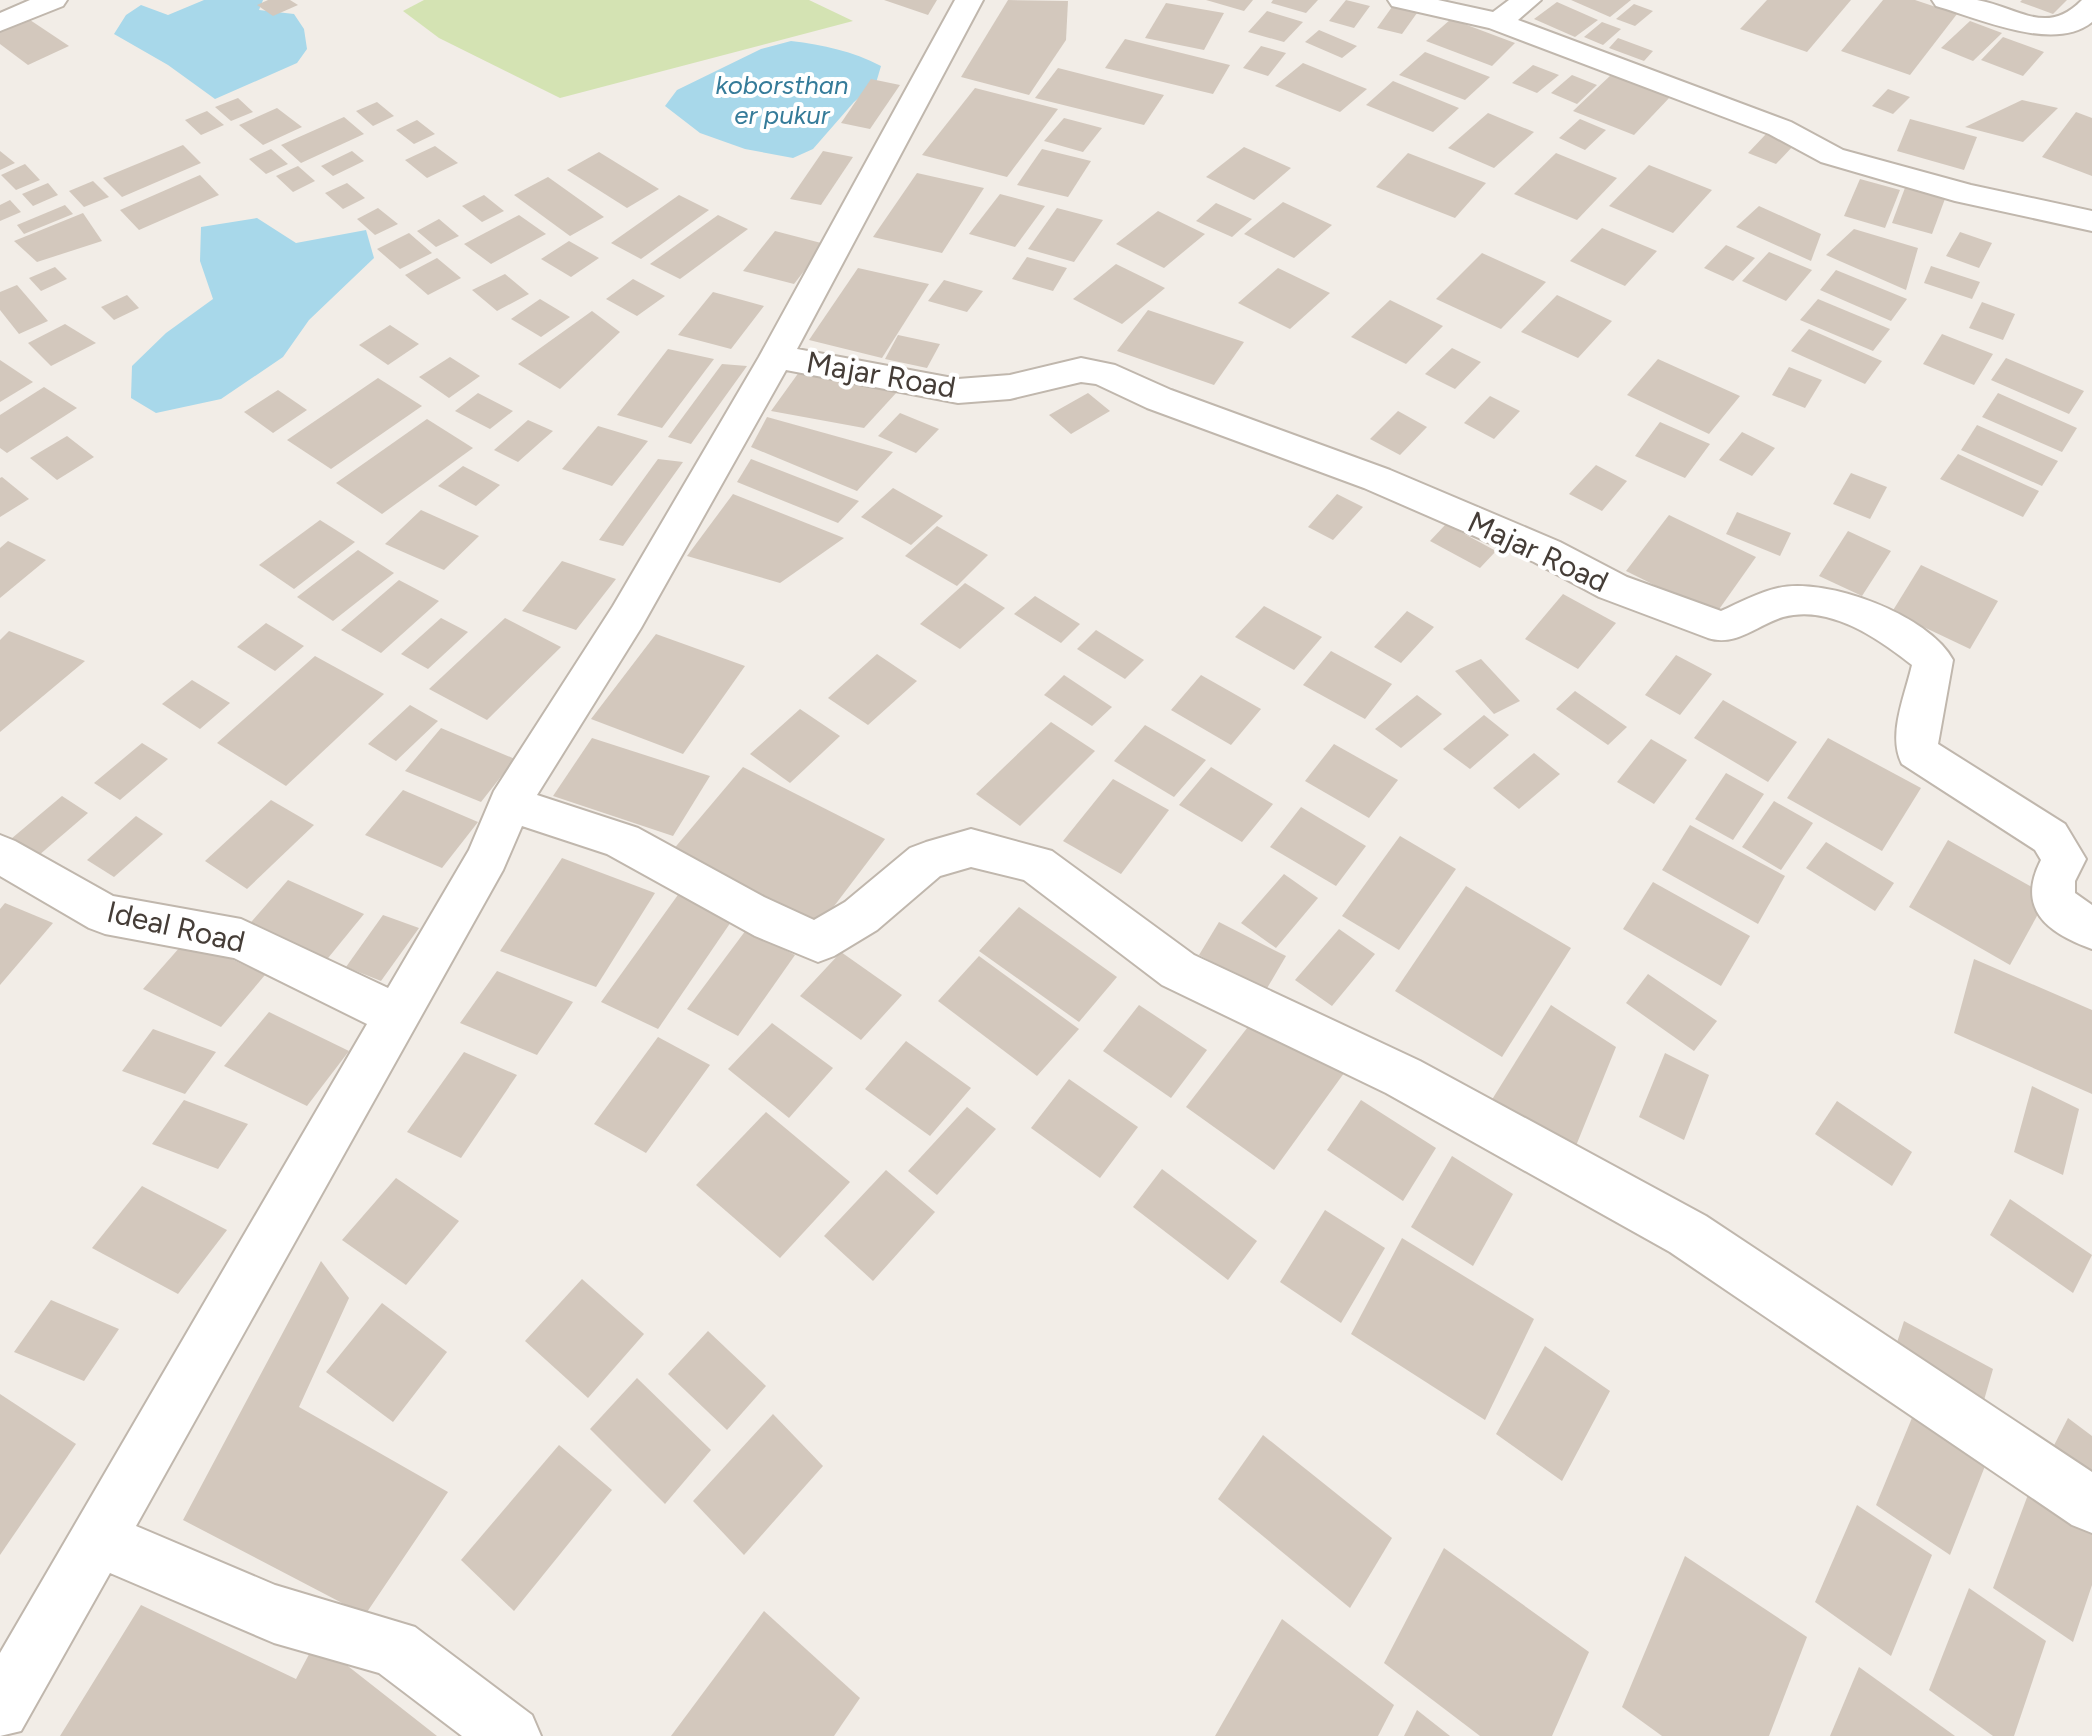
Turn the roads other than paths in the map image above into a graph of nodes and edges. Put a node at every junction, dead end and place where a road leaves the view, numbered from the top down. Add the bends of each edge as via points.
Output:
1 (53, 0) edge
2 (969, 0) edge
3 (1402, 0) edge
4 (1527, 0) edge
5 (1946, 0) edge
6 (2092, 6) edge
7 (1498, 22) junction
8 (0, 23) edge
9 (2092, 221) edge
10 (776, 357) junction
11 (509, 804) junction
12 (0, 854) edge
13 (2092, 929) edge
14 (397, 1016) junction
15 (2092, 1505) edge
16 (96, 1538) junction
17 (0, 1710) edge
18 (511, 1736) edge

1 - 8 street
2 - 10 street
3 - 7 street
4 - 7 street
5 - 6 street via 2043,26 2065,26
7 - 9 street via 1780,128 1832,156 1966,194
10 - 11 street via 627,617
10 - 13 street, Majar Road via 958,391 1010,387 1081,370 1103,373 1159,399 1377,479 1674,612 1722,627 1780,602 1816,600 1889,625 1933,660 1917,752 2050,837 2064,859 2053,881 2053,900
11 - 14 street via 488,857
11 - 15 street via 636,847 721,898 818,942 861,916 926,861 971,848 1036,864 1178,970 1403,1077 1688,1234
12 - 14 street, Ideal Road via 105,914 241,939
14 - 16 street
16 - 17 street
16 - 18 street via 274,1614 394,1648

